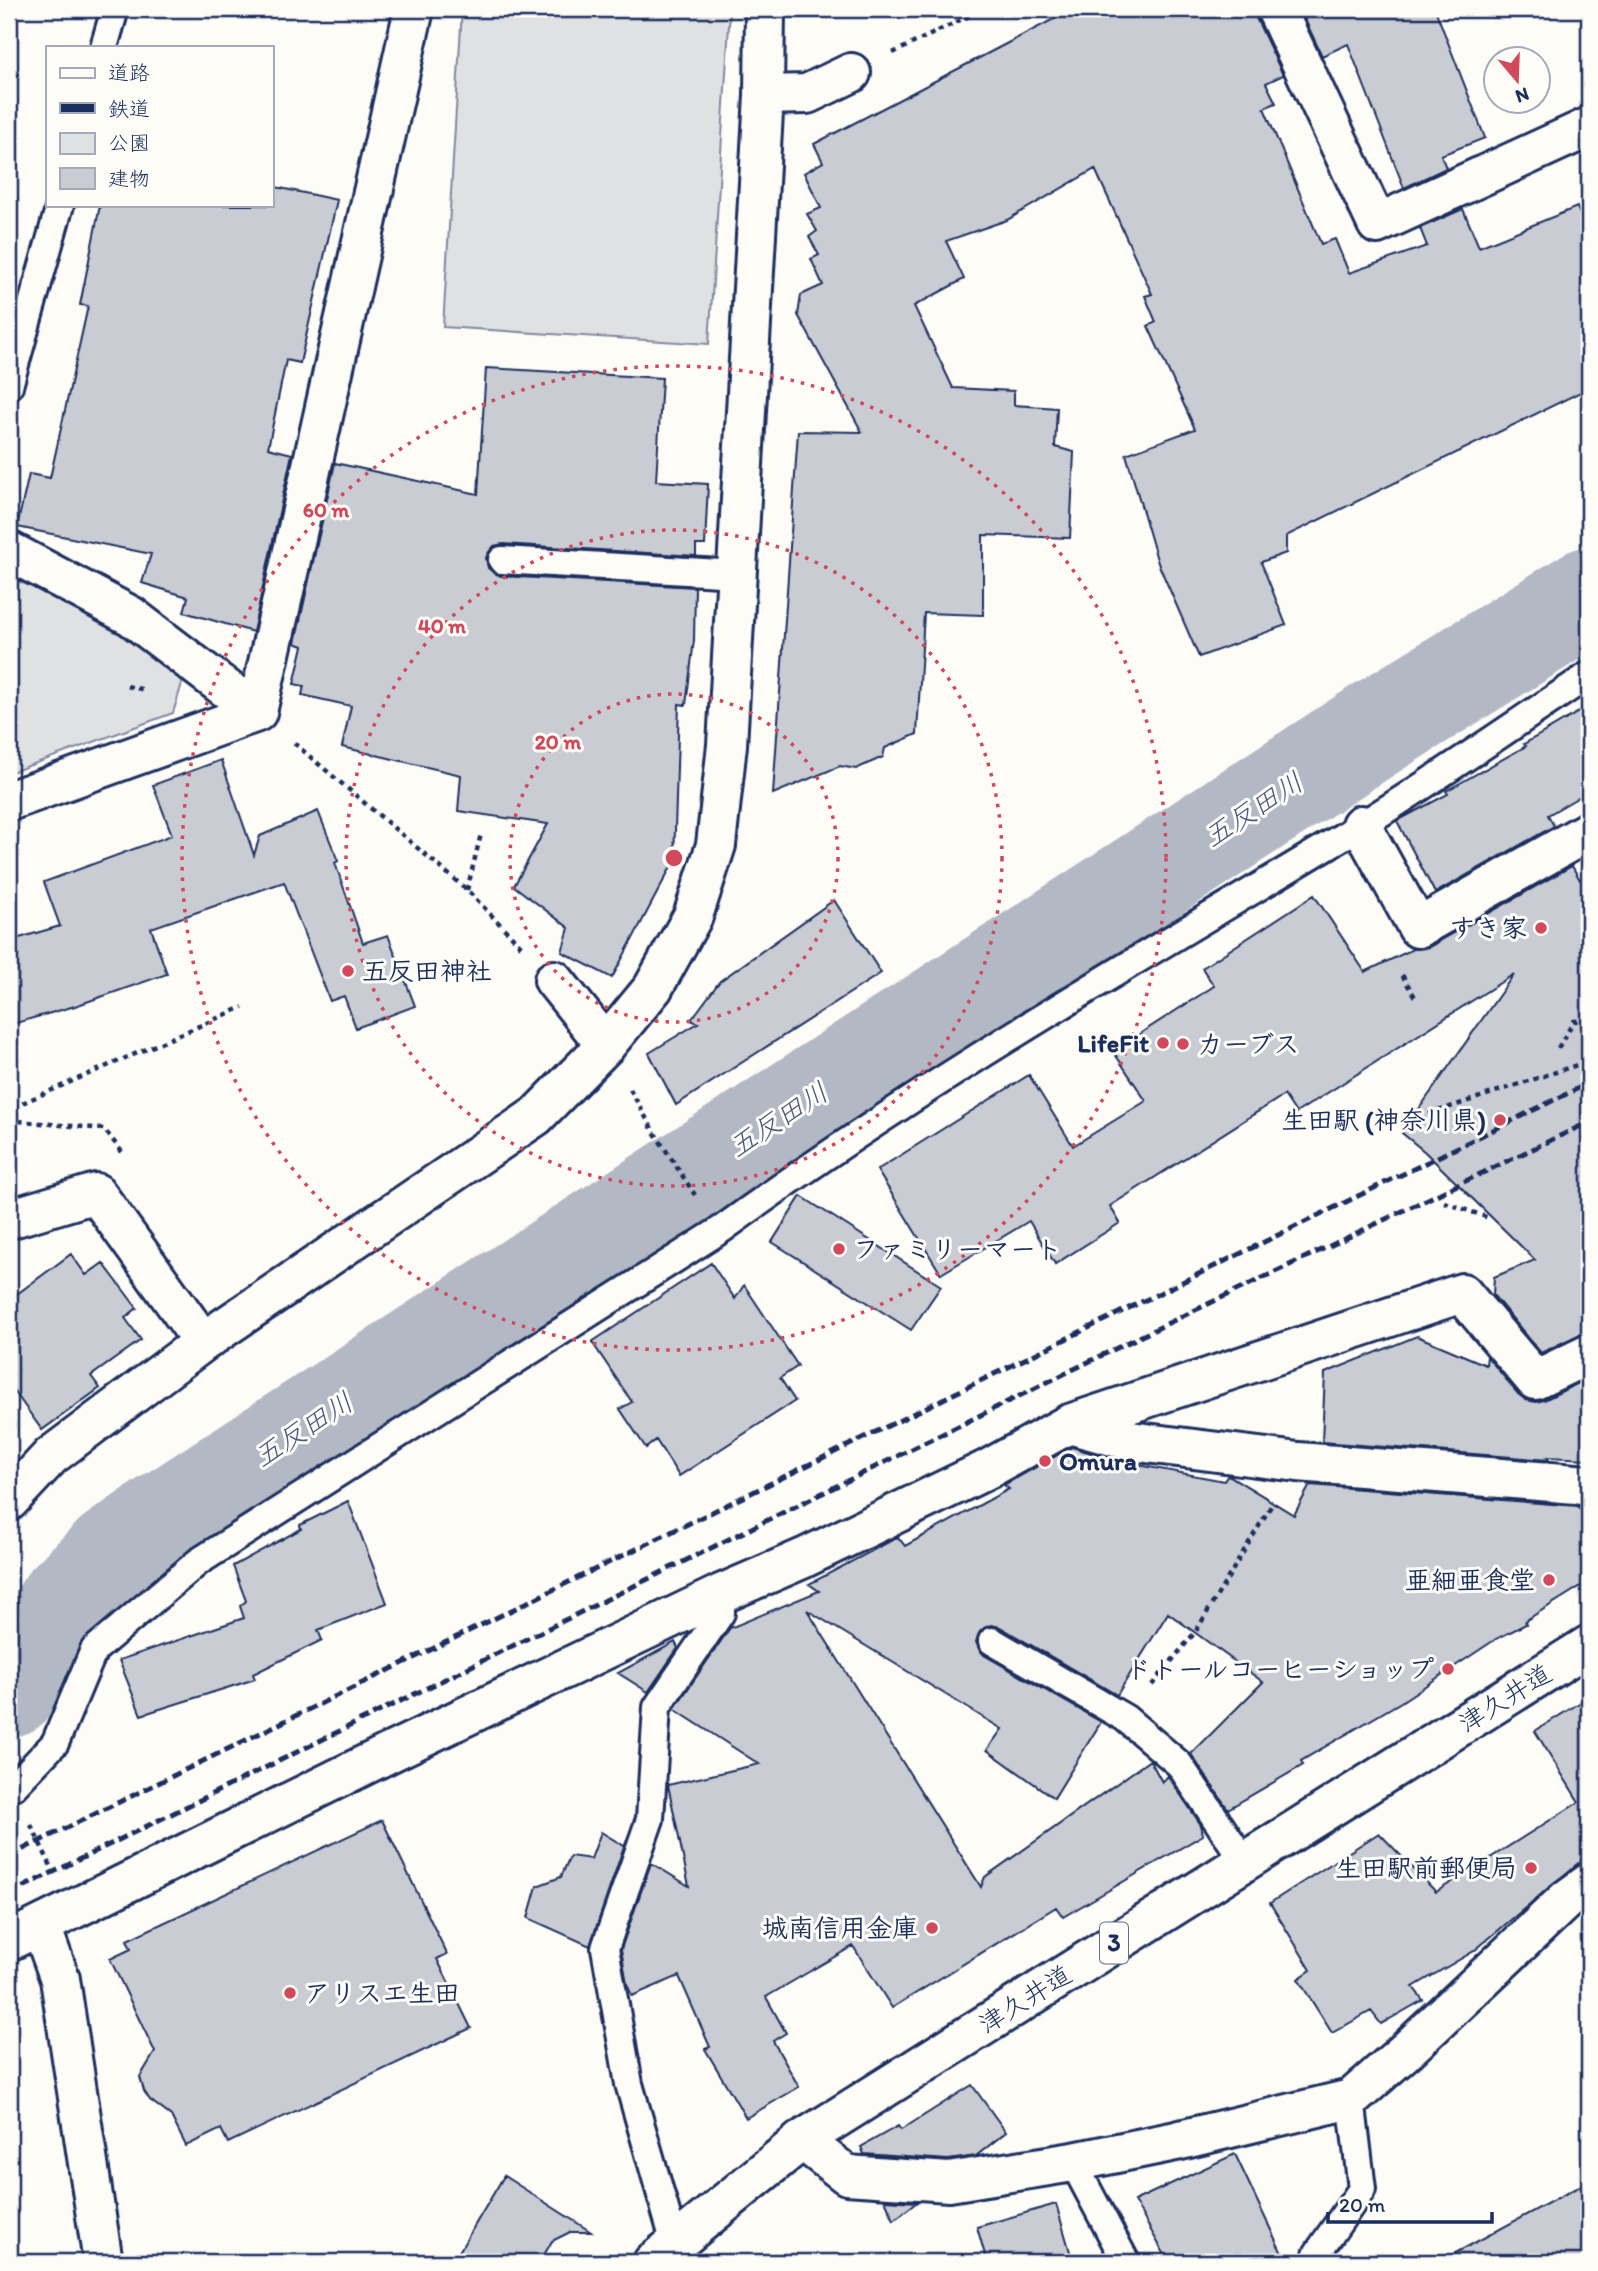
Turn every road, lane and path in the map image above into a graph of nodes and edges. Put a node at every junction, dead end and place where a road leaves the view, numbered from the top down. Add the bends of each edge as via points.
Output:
1 (115, 9) edge
2 (414, 9) edge
3 (765, 9) edge
4 (983, 9) edge
5 (1276, 9) edge
6 (104, 46) edge
7 (850, 73) joint
8 (764, 95) junction
9 (1589, 127) edge
10 (60, 206) edge
11 (9, 386) edge
12 (9, 551) edge
13 (502, 560) dead end
14 (737, 574) junction
15 (1589, 675) edge
16 (257, 712) junction
17 (9, 801) edge
18 (1361, 825) junction
19 (1589, 831) edge
20 (481, 834) dead end
21 (467, 890) junction
22 (554, 981) joint
23 (243, 1007) dead end
24 (1589, 1020) edge
25 (606, 1045) junction
26 (1558, 1048) dead end
27 (1589, 1061) edge
28 (1429, 1114) dead end
29 (654, 1132) dead end
30 (129, 1161) dead end
31 (699, 1202) dead end
32 (1444, 1202) dead end
33 (1489, 1218) dead end
34 (9, 1219) edge
35 (203, 1342) junction
36 (1589, 1354) edge
37 (1069, 1424) junction
38 (1298, 1462) junction
39 (1589, 1485) edge
40 (9, 1501) edge
41 (721, 1594) junction
42 (992, 1640) dead end
43 (1589, 1645) edge
44 (1125, 1718) junction
45 (11, 1783) edge
46 (1244, 1861) junction
47 (1589, 1883) edge
48 (39, 1926) edge
49 (1351, 2099) junction
50 (802, 2140) junction
51 (1073, 2162) junction
52 (664, 2253) edge
53 (1317, 2254) dead end
54 (103, 2262) edge
55 (1126, 2262) edge

1 - 6 lane
2 - 16 street
3 - 8 street
4 - 7 path
5 - 9 street via 1377,224
7 - 8 street via 807,94
8 - 14 street
10 - 11 lane
12 - 16 street via 131,616
13 - 14 lane
14 - 25 street via 716,845 693,916 653,988
15 - 18 lane
16 - 17 street
16 - 21 path
18 - 19 street via 1418,928
18 - 45 lane via 1000,1045 788,1181 722,1229 198,1562 94,1650 55,1743
20 - 21 path
21 - 22 path
22 - 25 street
23 - 30 path via 13,1107 19,1121 104,1129
24 - 26 path via 1574,1021
25 - 35 street via 536,1116
27 - 28 path
29 - 31 path
32 - 33 path
34 - 35 street via 96,1193
35 - 40 street via 51,1456
36 - 37 street via 1535,1380 1462,1293
37 - 38 street via 1130,1441
37 - 41 street via 988,1469
38 - 39 street
38 - 44 path via 1196,1631
41 - 48 street
41 - 52 lane via 721,1613 657,1707 650,1819 605,1948
42 - 44 lane
43 - 46 street, 津久井道 / 3
44 - 46 lane via 1179,1764
45 - 48 path via 59,1885
46 - 50 street, 津久井道 / 3
47 - 49 street
48 - 54 street via 60,1979
49 - 51 street
49 - 53 lane via 1362,2189
50 - 51 street via 848,2175 860,2176 949,2182
50 - 52 street, 津久井道 / 3
51 - 55 lane

